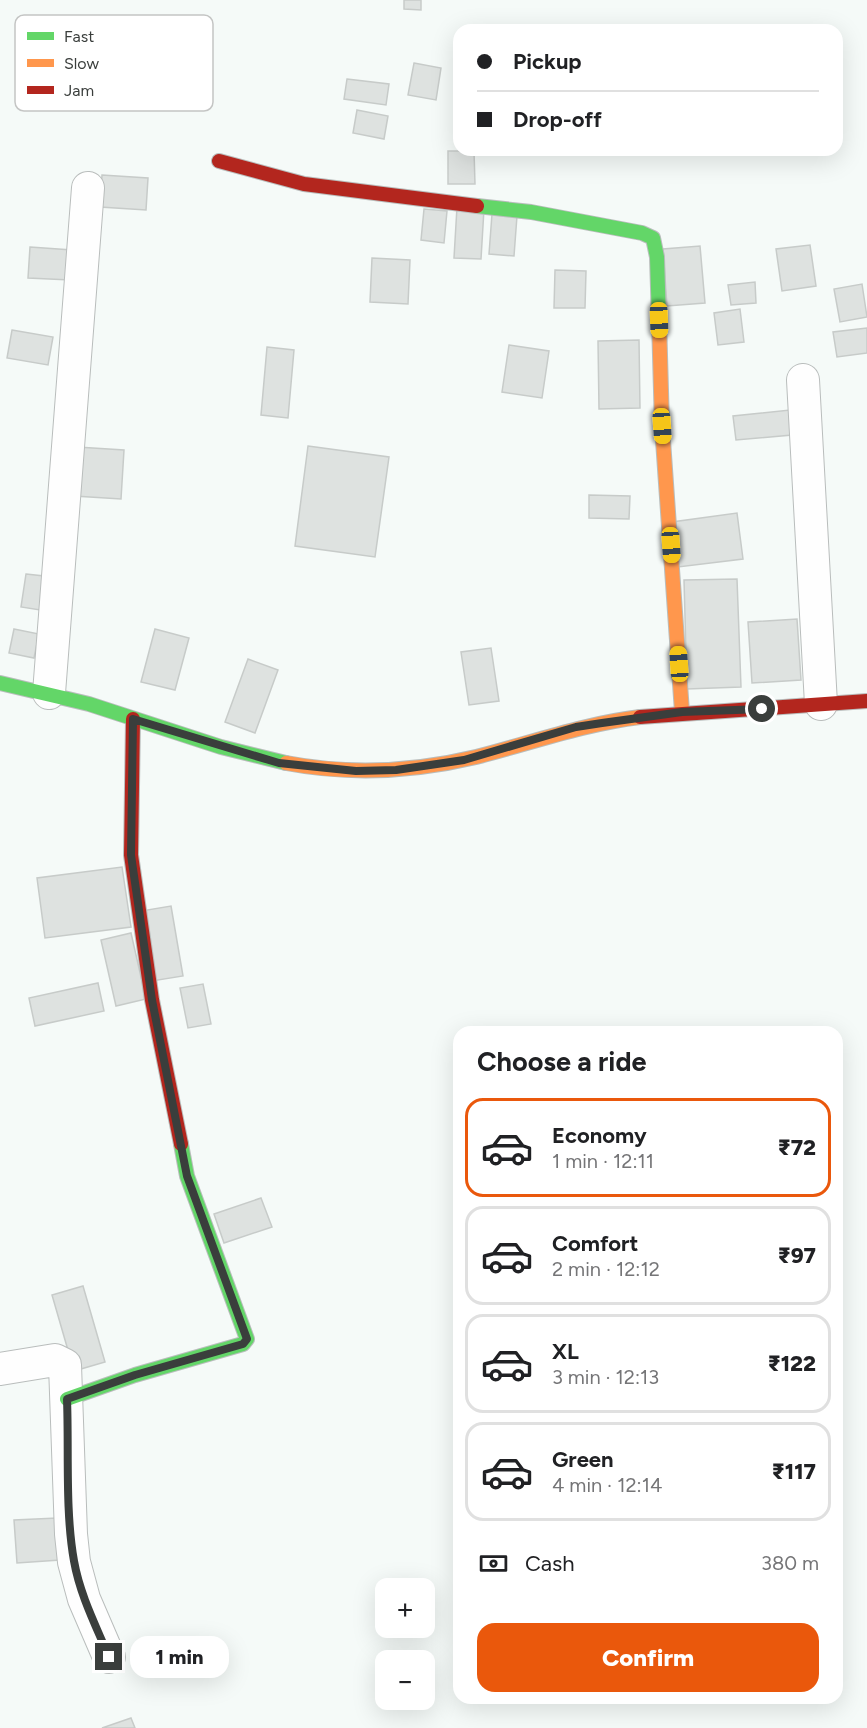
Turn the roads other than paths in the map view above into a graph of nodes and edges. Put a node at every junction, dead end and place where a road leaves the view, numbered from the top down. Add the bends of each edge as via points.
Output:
1 (219, 161) dead end
2 (88, 188) dead end
3 (803, 380) dead end
4 (0, 683) edge
5 (49, 693) junction
6 (867, 701) edge
7 (821, 704) junction
8 (682, 712) junction
9 (133, 719) junction
10 (0, 1369) edge
11 (67, 1399) junction
12 (109, 1657) dead end

1 - 8 street via 304,184 531,212 653,238
2 - 5 street
3 - 7 street
4 - 5 street
5 - 9 street
6 - 7 street
7 - 8 street
8 - 9 street via 576,727 464,760 396,770 356,771 279,763
9 - 11 street via 131,855 152,1000 187,1176 247,1339 243,1344
10 - 11 street via 60,1361 67,1372
11 - 12 street via 74,1562 84,1599

